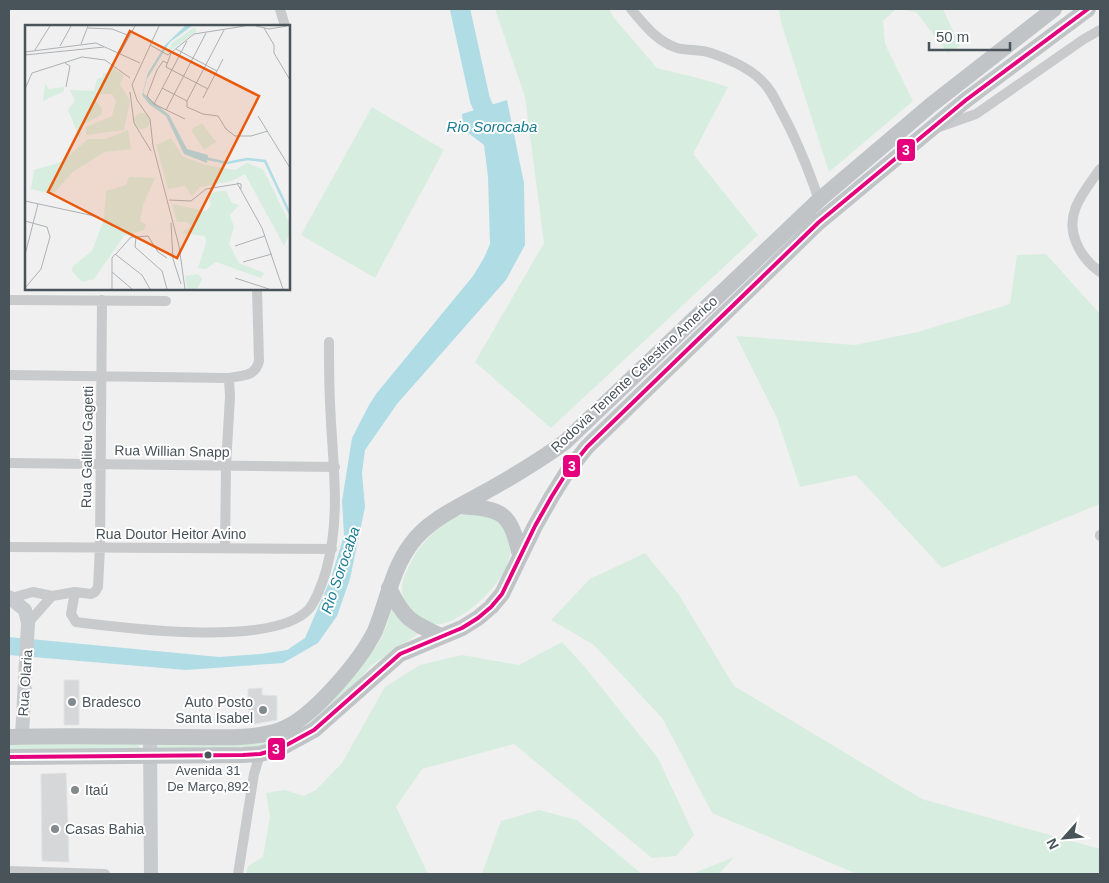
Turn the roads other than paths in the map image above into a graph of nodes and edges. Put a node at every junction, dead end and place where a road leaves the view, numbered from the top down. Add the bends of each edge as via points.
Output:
1 (280, 9) edge
2 (631, 9) edge
3 (1054, 9) edge
4 (1088, 9) edge
5 (285, 25) edge
6 (1100, 30) edge
7 (927, 132) junction
8 (1100, 169) edge
9 (819, 200) junction
10 (1100, 272) edge
11 (257, 290) edge
12 (9, 300) edge
13 (102, 300) junction
14 (166, 301) dead end
15 (329, 342) dead end
16 (9, 375) edge
17 (102, 376) junction
18 (228, 378) junction
19 (9, 463) edge
20 (101, 464) junction
21 (226, 465) junction
22 (335, 467) junction
23 (460, 506) junction
24 (9, 547) edge
25 (100, 547) junction
26 (225, 548) junction
27 (332, 549) junction
28 (520, 555) junction
29 (389, 588) junction
30 (74, 592) junction
31 (52, 596) junction
32 (10, 597) edge
33 (28, 626) junction
34 (441, 636) junction
35 (15, 737) edge
36 (150, 737) junction
37 (260, 754) junction
38 (150, 756) junction
39 (9, 757) edge
40 (9, 871) edge
41 (30, 873) edge
42 (105, 874) edge
43 (151, 874) edge
44 (238, 874) edge

1 - 5 street
2 - 9 street via 664,42 678,48 711,52 751,71 763,81 791,130
3 - 9 highway, Rodovia Tenente Celestino Americo via 930,105
4 - 7 highway, Rodovia Tenente Celestino Americo
6 - 7 street via 976,114
7 - 28 highway, Rodovia Tenente Celestino Americo via 819,222 587,447 552,496
8 - 10 street via 1071,217 1072,234 1080,254
9 - 23 highway, Rodovia Tenente Celestino Americo via 565,442 539,461
11 - 18 street, Rua Galileu Gagetti via 257,368 252,374
12 - 13 street
13 - 14 street
13 - 17 street, Rua Galileu Gagetti
15 - 22 street
16 - 17 street, Rua Galileu Gagetti
17 - 18 street, Rua Galileu Gagetti
17 - 20 street, Rua Galileu Gagetti
18 - 21 street
19 - 20 street, Rua Willian Snapp
20 - 21 street, Rua Willian Snapp
20 - 25 street, Rua Galileu Gagetti
21 - 22 street, Rua Willian Snapp
21 - 26 street
22 - 27 street
23 - 28 highway via 486,508 500,514 515,532
23 - 29 highway, Rodovia Tenente Celestino Americo via 427,528 411,544
24 - 25 street, Rua Doutor Heitor Avino
25 - 26 street, Rua Doutor Heitor Avino
25 - 30 street, Rua Galileu Gagetti via 98,587 91,594
26 - 27 street, Rua Doutor Heitor Avino
27 - 30 street via 322,586 309,609 292,621 264,629 213,632 150,630 76,622 71,614
28 - 34 highway, Rodovia Tenente Celestino Americo via 502,594 491,607 462,628
29 - 34 highway via 407,618
29 - 36 highway, Rodovia Tenente Celestino Americo via 375,630 361,654 317,705 295,722 281,730 242,737
30 - 31 street, Rua Galileu Gagetti
31 - 32 street, Rua Galileu Gagetti via 33,592
31 - 33 street
32 - 33 main road via 25,610
33 - 35 main road, Rua Olaria via 26,668
34 - 37 highway, Rodovia Tenente Celestino Americo via 400,654 314,730 280,748
35 - 36 highway, Rodovia Tenente Celestino Americo
36 - 38 main road
37 - 38 highway, Rodovia Tenente Celestino Americo
37 - 44 street
38 - 39 highway, Rodovia Tenente Celestino Americo
38 - 43 main road
40 - 41 street
41 - 42 street

